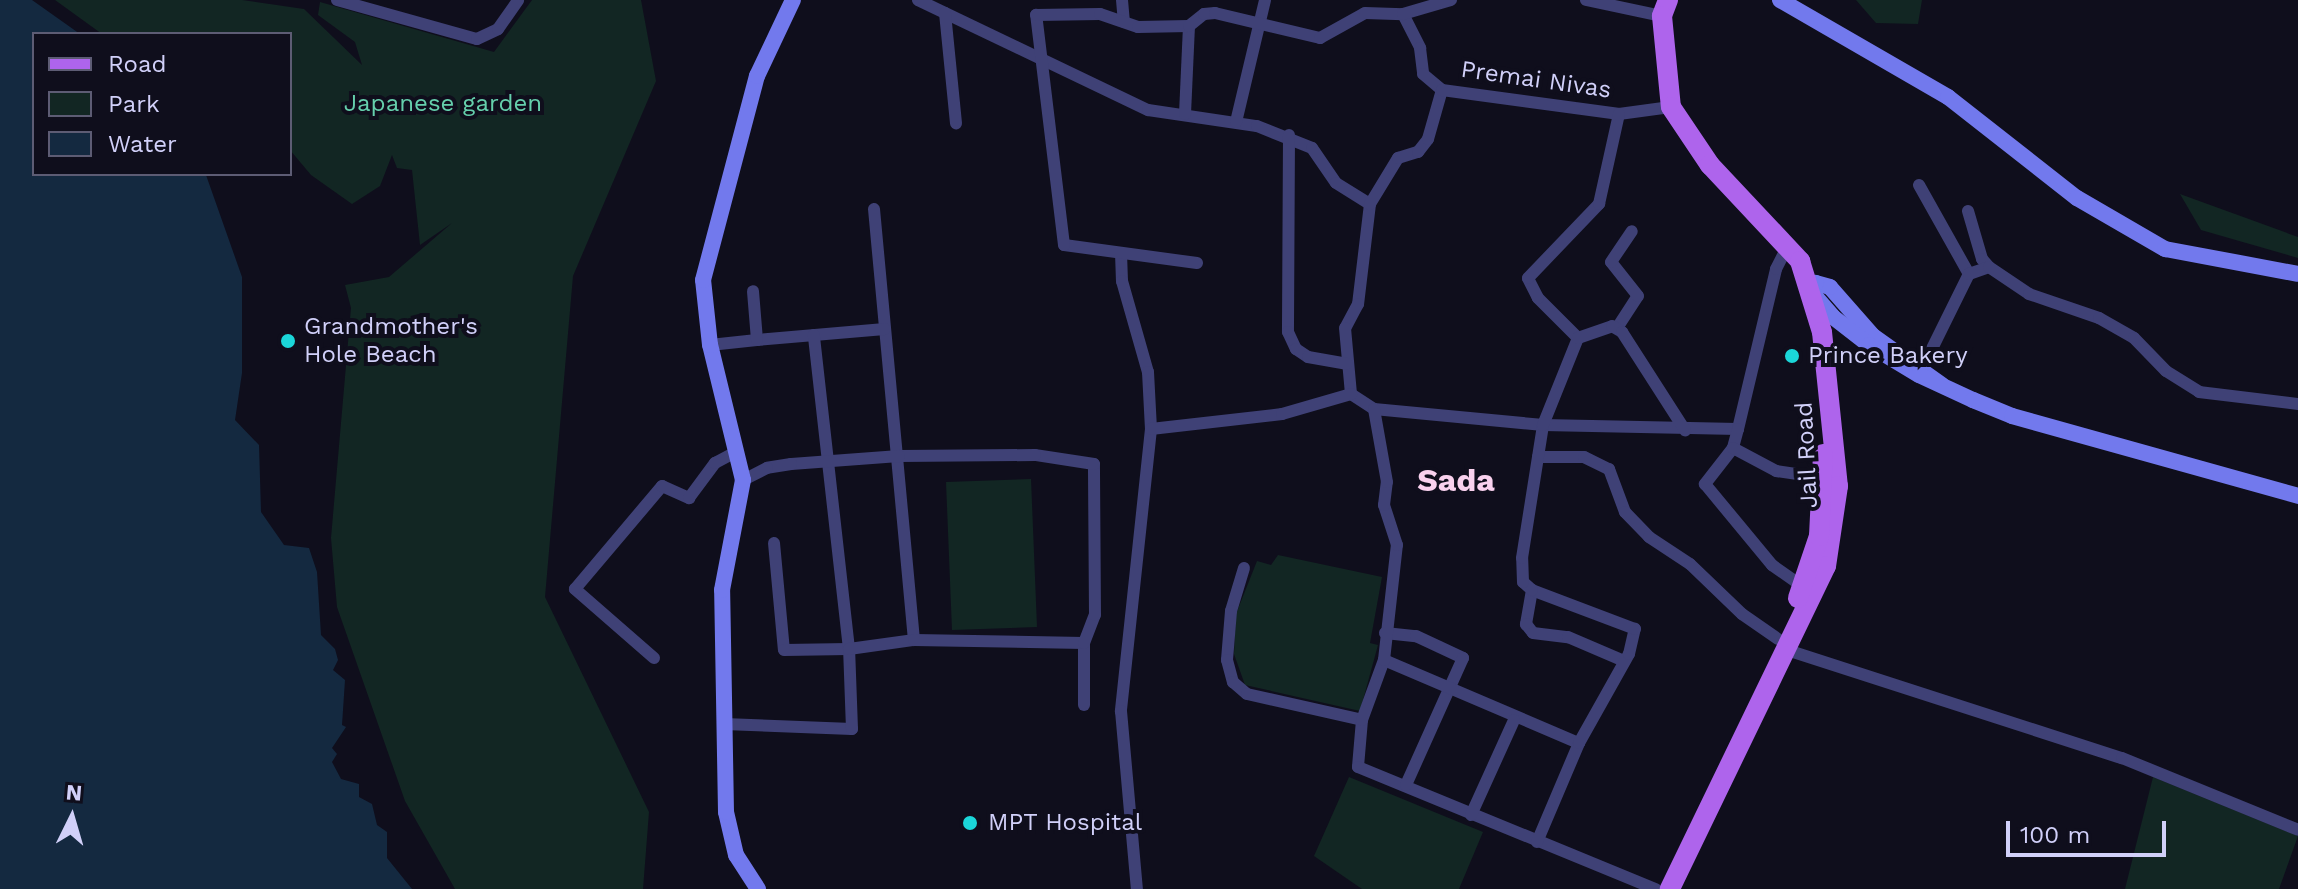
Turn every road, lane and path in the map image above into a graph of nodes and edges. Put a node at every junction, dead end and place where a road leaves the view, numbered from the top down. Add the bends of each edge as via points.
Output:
1 (337, 0) edge
2 (518, 0) edge
3 (793, 0) edge
4 (918, 0) edge
5 (1122, 0) edge
6 (1265, 0) edge
7 (1451, 0) edge
8 (1586, 0) edge
9 (1780, 0) edge
10 (1364, 6) edge
11 (1665, 8) edge
12 (945, 13) junction
13 (1403, 14) junction
14 (1259, 19) junction
15 (1124, 22) junction
16 (1189, 26) junction
17 (1043, 59) junction
18 (1442, 90) junction
19 (1671, 107) junction
20 (1185, 114) junction
21 (1619, 114) junction
22 (1236, 122) junction
23 (956, 123) dead end
24 (1289, 135) junction
25 (1919, 185) dead end
26 (1370, 204) junction
27 (874, 209) dead end
28 (1968, 211) dead end
29 (1632, 231) dead end
30 (1788, 245) junction
31 (1121, 253) junction
32 (1197, 263) dead end
33 (1989, 267) junction
34 (1969, 274) junction
35 (2298, 274) edge
36 (1808, 288) junction
37 (753, 291) dead end
38 (1617, 328) junction
39 (885, 329) junction
40 (814, 335) junction
41 (1578, 338) junction
42 (757, 340) junction
43 (710, 345) junction
44 (1346, 364) junction
45 (1921, 371) junction
46 (1351, 394) junction
47 (2298, 404) edge
48 (1374, 409) junction
49 (1543, 425) junction
50 (1151, 429) junction
51 (1738, 429) junction
52 (1685, 430) junction
53 (1733, 448) junction
54 (736, 452) junction
55 (899, 456) junction
56 (1538, 457) junction
57 (832, 462) junction
58 (1824, 478) junction
59 (743, 480) junction
60 (2298, 496) edge
61 (774, 543) dead end
62 (1244, 568) dead end
63 (1803, 587) junction
64 (1532, 590) junction
65 (1385, 633) junction
66 (914, 640) junction
67 (1084, 643) junction
68 (1783, 644) junction
69 (849, 649) junction
70 (654, 658) dead end
71 (1384, 660) junction
72 (1624, 661) junction
73 (1451, 691) junction
74 (1084, 705) dead end
75 (1362, 720) junction
76 (1514, 720) junction
77 (724, 724) junction
78 (1579, 743) junction
79 (1406, 785) junction
80 (1471, 815) junction
81 (2298, 830) edge
82 (1537, 842) junction
83 (758, 889) edge
84 (1137, 889) edge
85 (1656, 889) edge
86 (1670, 889) edge

1 - 2 street via 477,39 498,29
3 - 43 street via 757,76 731,161 703,280
4 - 12 street
5 - 15 street
6 - 14 street
7 - 13 street
8 - 11 street
9 - 35 street via 1948,97 2077,198 2165,249
10 - 13 street
10 - 14 street via 1320,38
11 - 19 main road
12 - 17 street
12 - 23 street
13 - 18 street via 1420,48 1423,74
14 - 16 street via 1204,14
14 - 22 street
15 - 16 street via 1138,27
15 - 17 street via 1100,14 1036,15
16 - 20 street
17 - 20 street via 1148,110
17 - 31 street via 1064,245
18 - 21 street, Premai Nivas
18 - 26 street, Premai Nivas via 1428,139 1418,152 1398,158
19 - 21 street, Premai Nivas
19 - 30 main road via 1710,165
20 - 22 street
21 - 41 street via 1599,204 1528,278 1538,298
22 - 24 street
24 - 26 street via 1312,148 1336,183
24 - 44 street via 1288,332 1296,349 1308,357
25 - 34 street
26 - 44 street via 1358,304 1345,328
27 - 39 street
28 - 33 street
29 - 38 street via 1611,262 1638,296
30 - 36 main road via 1800,261
30 - 51 street via 1776,269
31 - 32 street
31 - 50 street via 1122,281 1148,372
33 - 34 street
33 - 47 street via 2029,294 2099,318 2134,338 2166,371 2199,392
34 - 45 street
36 - 45 street via 1833,317
36 - 58 main road, Jail Road
36 - 68 main road, Jail Road via 1822,332 1832,402 1837,517 1826,566
37 - 42 street
38 - 41 street
38 - 52 street via 1647,365 1660,396
39 - 40 street
39 - 55 street
40 - 42 street
40 - 57 street
41 - 49 street
42 - 43 street
43 - 54 street
44 - 46 street
45 - 60 street via 2012,416
46 - 48 street
46 - 50 street via 1282,414
48 - 49 street
48 - 65 street via 1387,482 1384,505 1397,545
49 - 52 street
49 - 56 street
50 - 84 street via 1121,711
51 - 52 street
51 - 53 street
53 - 58 street via 1776,471
53 - 63 street via 1705,484 1772,565
54 - 59 street
54 - 70 street via 715,463 689,498 662,486 575,589
55 - 57 street
55 - 66 street
55 - 67 street via 1035,455 1094,464 1095,615
56 - 64 street via 1522,558 1523,582
56 - 68 street via 1584,457 1609,469 1625,512 1649,537 1690,564
57 - 59 street via 767,468
57 - 69 street
58 - 63 main road, Jail Road via 1819,536
59 - 77 street via 722,590
61 - 69 street via 784,650
62 - 75 street via 1231,611 1227,660 1233,682 1247,694
63 - 68 main road, Jail Road
64 - 72 street via 1526,624 1533,633 1568,637
64 - 72 street via 1635,629
65 - 71 street
65 - 73 street via 1416,636 1463,658
66 - 67 street
66 - 69 street
67 - 74 street
68 - 81 street via 2122,758
68 - 85 main road, Jail Road
68 - 86 main road, Jail Road
69 - 77 street via 852,729
71 - 73 street
71 - 75 street
72 - 78 street
73 - 76 street
73 - 79 street
75 - 79 street via 1358,767
76 - 78 street
76 - 80 street
77 - 83 street via 726,812 736,855
78 - 82 street
79 - 80 street
80 - 82 street
82 - 85 street

